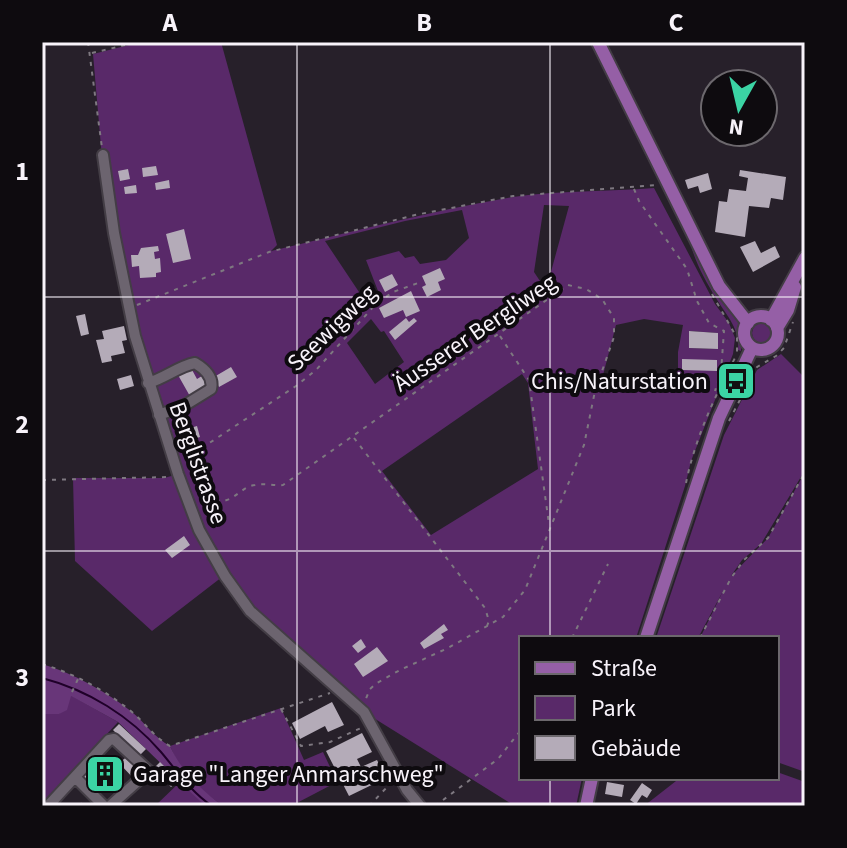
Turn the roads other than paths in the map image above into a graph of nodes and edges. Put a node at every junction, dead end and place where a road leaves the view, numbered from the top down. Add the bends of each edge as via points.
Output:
1 (598, 42) edge
2 (103, 155) road end
3 (805, 258) edge
4 (748, 323) junction
5 (774, 324) junction
6 (752, 348) junction
7 (148, 383) junction
8 (159, 415) junction
9 (647, 636) edge
10 (75, 777) junction
11 (592, 780) edge
12 (48, 806) edge
13 (104, 806) edge
14 (110, 806) edge
15 (420, 806) edge
16 (586, 806) edge

1 - 4 main road via 719,286
2 - 7 street, Berglistrasse via 128,308
3 - 5 main road
4 - 5 main road via 761,317
4 - 6 main road via 744,336
5 - 6 main road via 778,337 770,348
6 - 9 main road via 719,418
7 - 8 street, Berglistrasse
7 - 8 street via 195,363 210,376 211,389
8 - 15 street, Berglistrasse via 191,514 225,576 250,611 364,712
10 - 12 street
10 - 13 street
10 - 14 street via 114,739 149,771
11 - 16 main road

